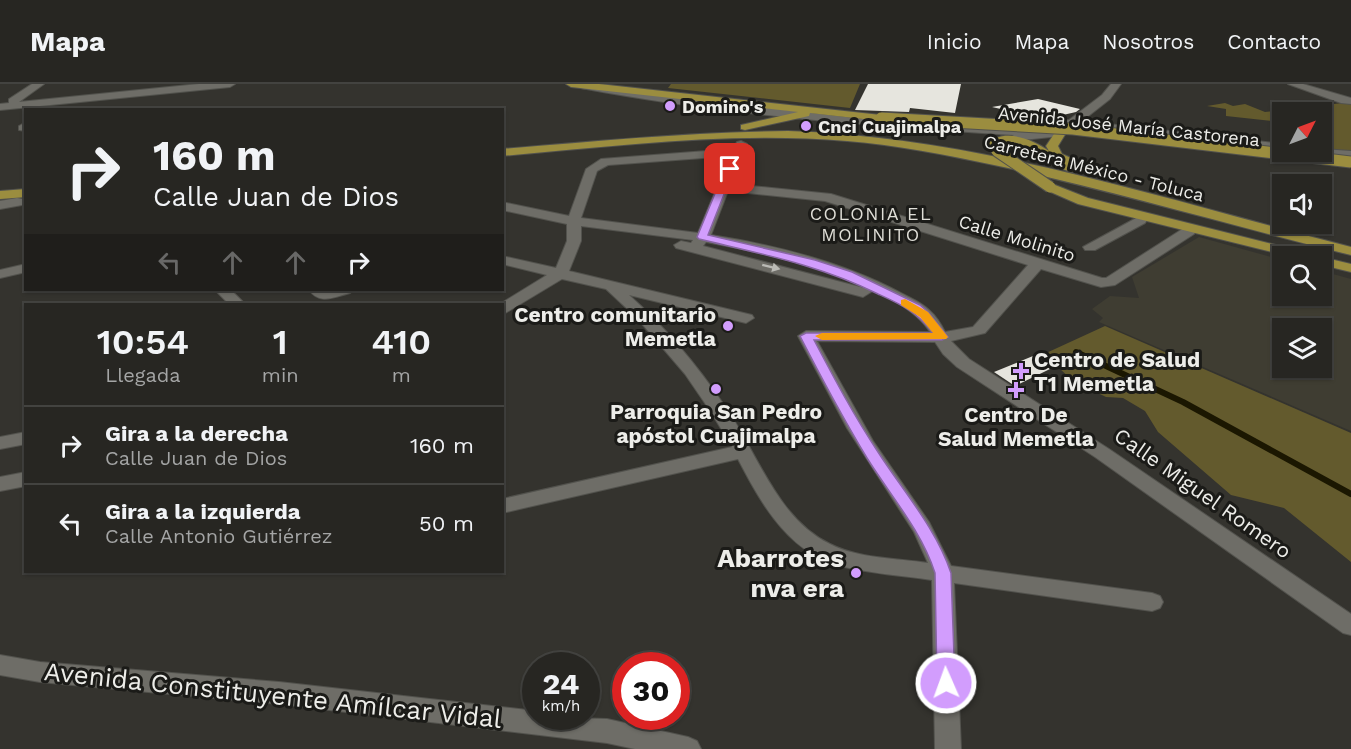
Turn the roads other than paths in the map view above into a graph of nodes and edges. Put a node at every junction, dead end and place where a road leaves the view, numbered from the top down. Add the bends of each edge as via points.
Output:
1 (39, 84) edge
2 (100, 84) edge
3 (224, 84) edge
4 (230, 84) edge
5 (575, 84) edge
6 (1116, 84) edge
7 (1293, 84) edge
8 (621, 86) edge
9 (86, 95) dead end
10 (13, 101) dead end
11 (1348, 101) edge
12 (42, 106) edge
13 (0, 107) edge
14 (805, 114) junction
15 (1072, 123) junction
16 (953, 129) junction
17 (1060, 133) junction
18 (1005, 139) junction
19 (1198, 143) junction
20 (1272, 147) edge
21 (552, 148) junction
22 (739, 148) junction
23 (994, 148) junction
24 (504, 153) edge
25 (1332, 153) edge
26 (1351, 155) edge
27 (504, 161) edge
28 (1351, 162) edge
29 (1351, 167) edge
30 (722, 187) junction
31 (0, 195) edge
32 (23, 199) edge
33 (0, 204) edge
34 (504, 206) edge
35 (574, 220) junction
36 (1140, 220) dead end
37 (1271, 226) junction
38 (1189, 231) dead end
39 (1311, 241) junction
40 (698, 242) junction
41 (1090, 247) dead end
42 (1272, 248) edge
43 (1351, 251) edge
44 (1351, 259) edge
45 (504, 260) edge
46 (1038, 263) junction
47 (1332, 263) edge
48 (24, 268) edge
49 (1351, 268) edge
50 (561, 273) junction
51 (0, 274) edge
52 (611, 286) junction
53 (224, 291) edge
54 (236, 303) edge
55 (504, 309) edge
56 (746, 318) dead end
57 (942, 337) junction
58 (24, 438) edge
59 (0, 443) edge
60 (744, 451) junction
61 (24, 479) edge
62 (0, 484) edge
63 (504, 506) edge
64 (943, 573) junction
65 (1152, 602) dead end
66 (1351, 626) edge
67 (0, 665) edge
68 (688, 749) edge
69 (948, 749) edge

1 - 10 street
2 - 9 street
3 - 4 street
3 - 12 street via 123,101
5 - 8 main road, Avenida José María Castorena
5 - 14 street, Avenida José María Castorena via 636,95
6 - 15 street via 1106,97
7 - 11 street
8 - 15 street, Avenida José María Castorena via 890,114
8 - 28 main road, Avenida José María Castorena, bridge via 881,118 1073,129
12 - 13 street
14 - 16 street, Avenida José María Castorena
14 - 21 main road via 750,127 689,130
15 - 17 street
15 - 19 street, Avenida José María Castorena
16 - 17 street, Avenida José María Castorena
16 - 23 street
17 - 18 street
17 - 19 street, Avenida José María Castorena
17 - 37 main road via 1052,146 1066,161
18 - 23 main road
18 - 37 main road via 1030,144 1061,164
19 - 20 street, Avenida José María Castorena
19 - 29 street, Avenida José María Castorena
21 - 24 main road, Carretera México - Toluca
21 - 39 main road, Carretera México - Toluca via 743,135 830,136 889,142 1070,177
22 - 27 main road, Carretera México - Toluca via 650,148
22 - 30 street
22 - 35 street via 599,163 592,169
22 - 44 main road, Carretera México - Toluca via 858,148 932,157
23 - 42 main road, bridge via 1030,176 1083,201
25 - 26 street
30 - 40 street
30 - 46 street, Calle Molinito via 825,197
31 - 32 main road
32 - 33 street
34 - 35 street
35 - 40 street via 615,231
35 - 50 street via 574,241
36 - 41 street
37 - 39 main road
38 - 46 street, Calle Molinito via 1110,282 1091,281
39 - 43 main road, Carretera México - Toluca
40 - 57 street, Calle Miguel Romero via 906,303 924,314
45 - 50 street
46 - 57 street via 979,330
47 - 49 main road
48 - 51 street
50 - 52 street
50 - 55 street
52 - 56 street
52 - 60 street via 660,333 719,410
53 - 54 street
57 - 64 street via 806,336 851,420 938,556
57 - 66 street, Calle Miguel Romero via 950,352 963,363 1102,453
58 - 59 street
60 - 63 street
60 - 64 street via 782,519 810,544 828,555 848,560
61 - 62 street
64 - 65 street
64 - 69 street
67 - 68 street, Avenida Constituyente Amílcar Vidal via 607,731

